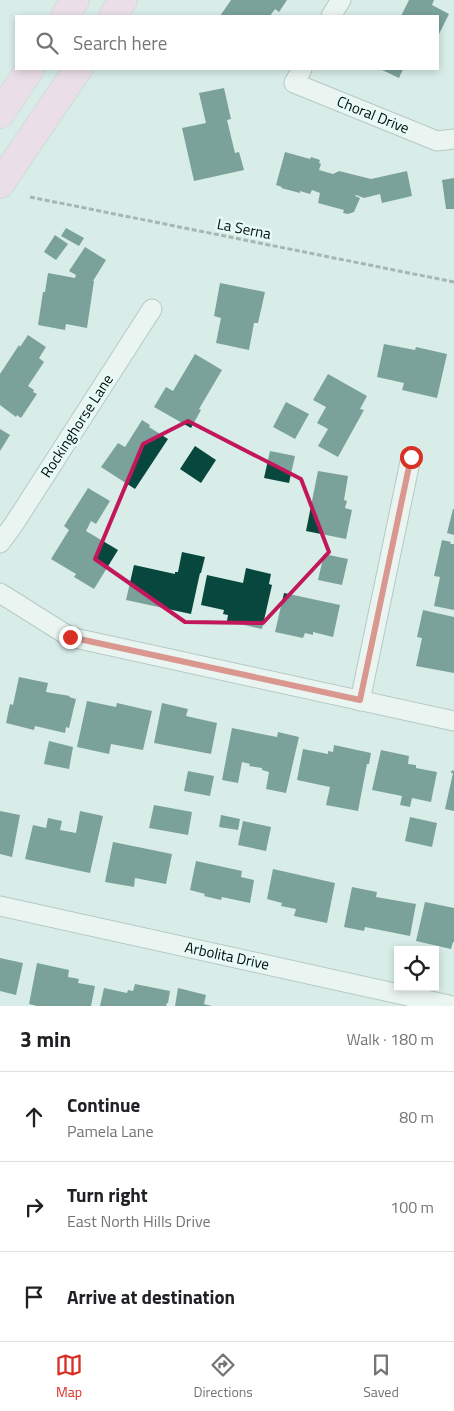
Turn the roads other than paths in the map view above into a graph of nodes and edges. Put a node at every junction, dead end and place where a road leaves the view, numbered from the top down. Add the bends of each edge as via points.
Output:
1 (75, 0) edge
2 (123, 0) edge
3 (341, 0) edge
4 (66, 15) edge
5 (113, 15) edge
6 (332, 15) edge
7 (29, 70) edge
8 (77, 70) edge
9 (298, 76) edge
10 (0, 114) edge
11 (454, 139) edge
12 (0, 184) edge
13 (152, 309) dead end
14 (411, 457) dead end
15 (0, 543) edge
16 (0, 593) edge
17 (360, 700) junction
18 (454, 721) edge
19 (0, 906) edge
20 (453, 1006) edge

1 - 4 main road
2 - 5 main road
3 - 6 street
7 - 10 main road
8 - 12 main road
9 - 11 street, Choral Drive via 437,141
13 - 15 street, Rockinghorse Lane
14 - 17 street
16 - 17 street via 70,637
17 - 18 street
19 - 20 street, Arbolita Drive

